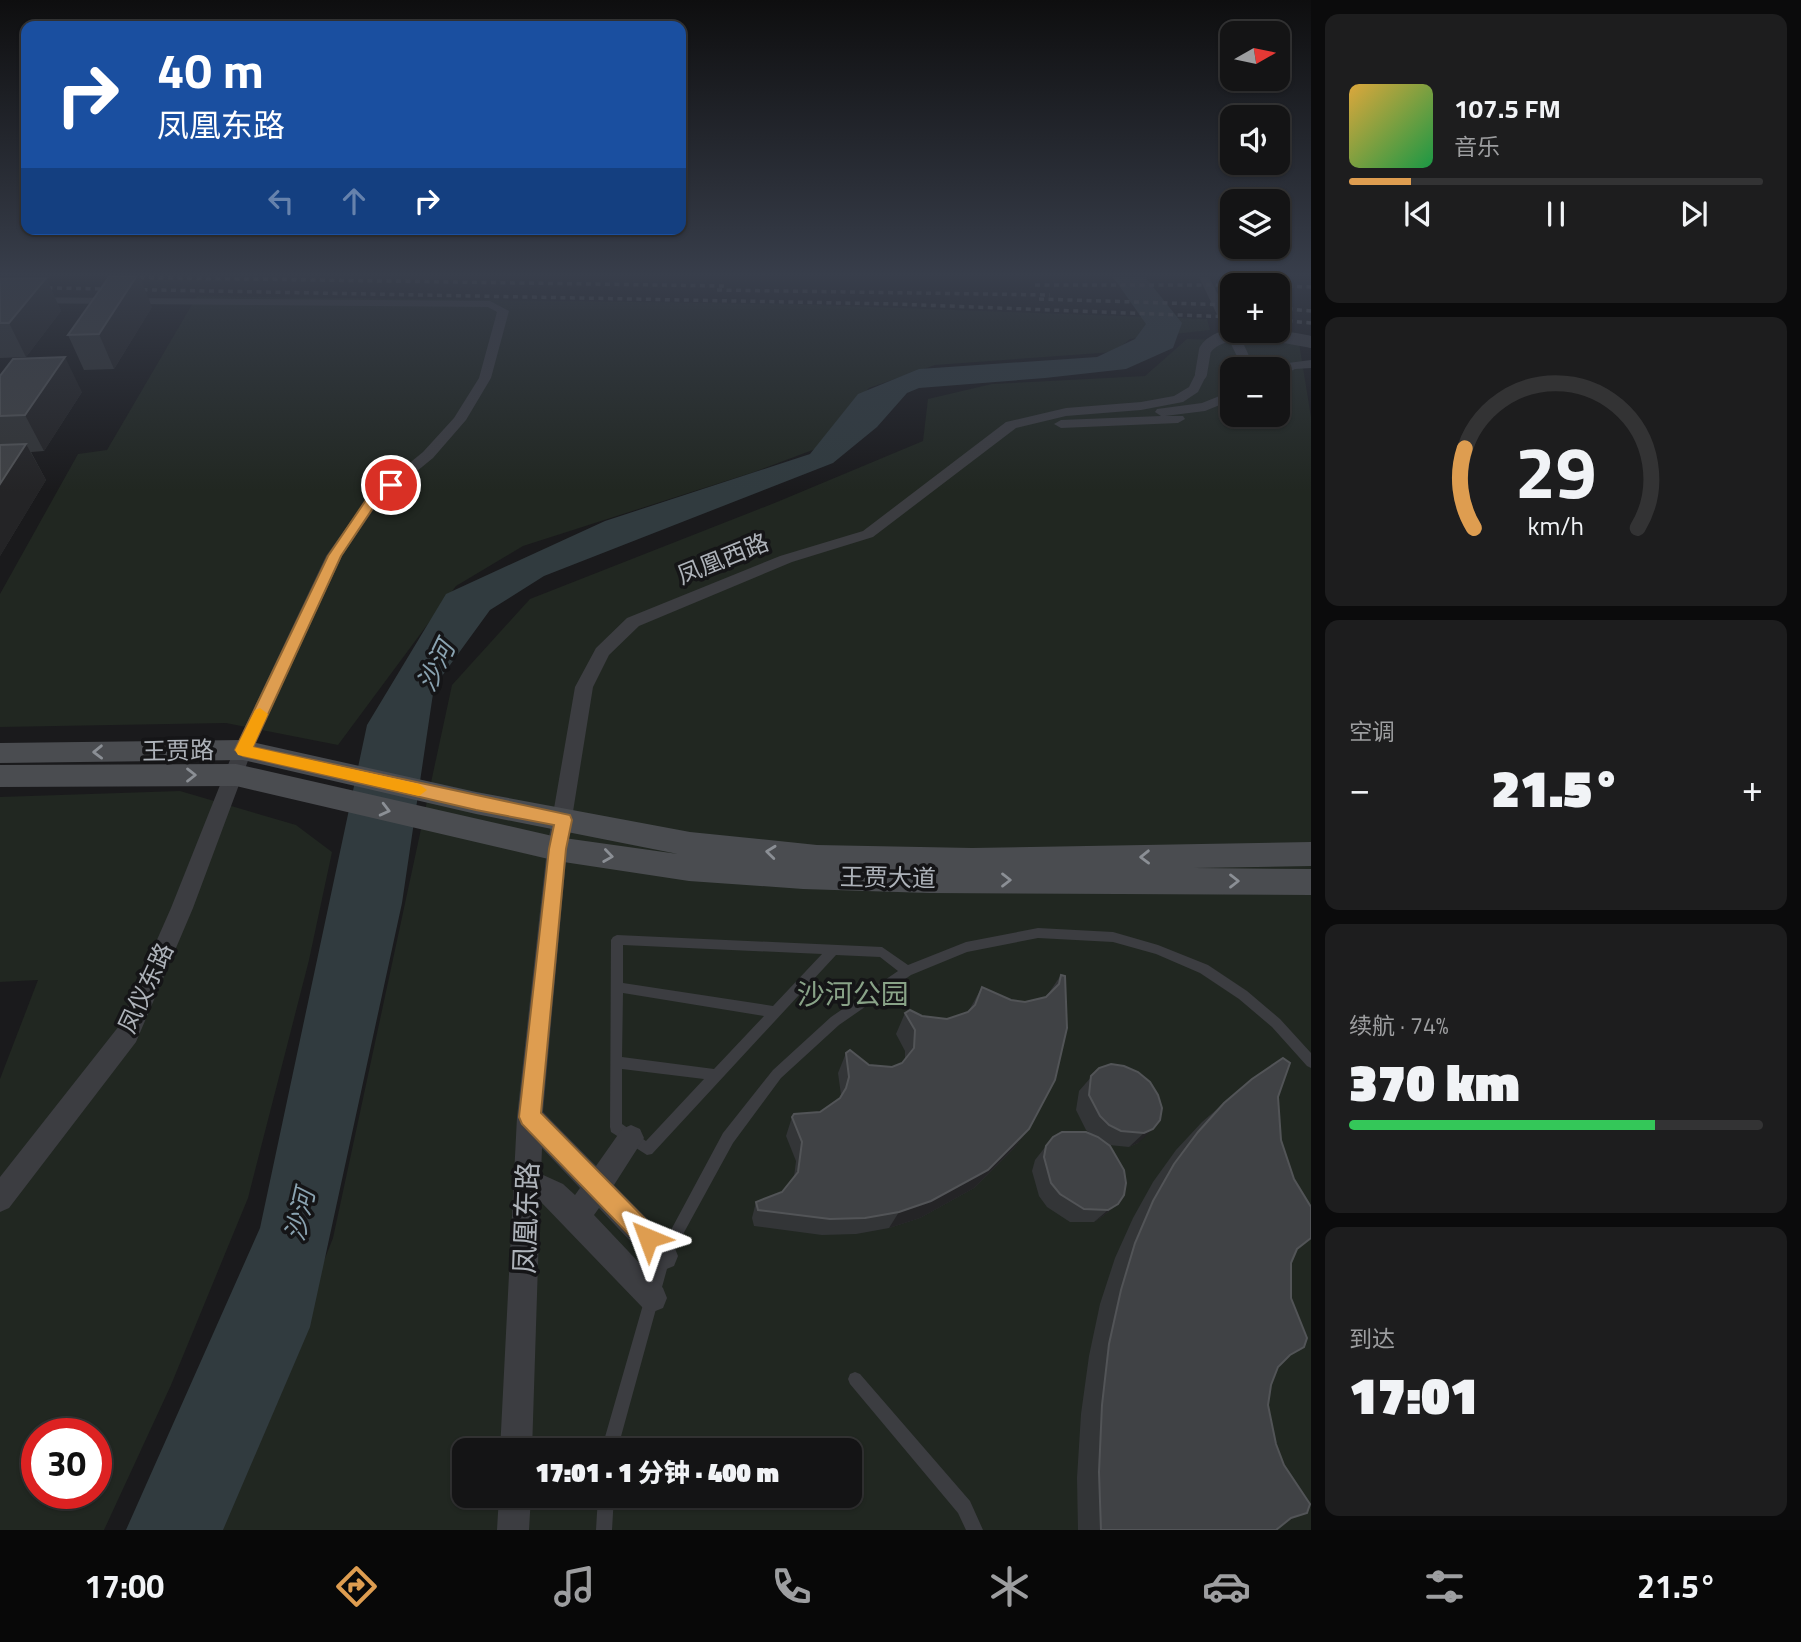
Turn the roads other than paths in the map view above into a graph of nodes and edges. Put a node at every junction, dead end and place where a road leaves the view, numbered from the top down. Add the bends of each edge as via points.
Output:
1 (493, 348) edge
2 (1205, 348) edge
3 (1311, 364) edge
4 (1290, 367) edge
5 (1220, 400) edge
6 (1220, 413) edge
7 (1011, 425) junction
8 (0, 753) edge
9 (239, 762) junction
10 (0, 776) edge
11 (472, 817) junction
12 (561, 834) junction
13 (1311, 854) edge
14 (1311, 882) edge
15 (833, 950) junction
16 (907, 971) junction
17 (617, 987) junction
18 (775, 1012) junction
19 (617, 1062) junction
20 (1311, 1062) edge
21 (716, 1075) junction
22 (530, 1117) junction
23 (631, 1138) junction
24 (527, 1182) junction
25 (597, 1186) junction
26 (0, 1199) edge
27 (576, 1217) junction
28 (664, 1256) junction
29 (653, 1298) junction
30 (855, 1379) dead end
31 (517, 1438) edge
32 (613, 1438) edge
33 (514, 1508) edge
34 (605, 1508) edge
35 (513, 1530) edge
36 (604, 1530) edge
37 (975, 1530) edge

1 - 9 street, 凤仪东路 via 485,378 459,420 428,455 373,500 334,556
2 - 7 street, 凤凰西路, bridge via 1194,389 1178,399 1066,412
3 - 4 street
5 - 7 street via 1205,407
6 - 7 street via 1178,419
7 - 12 street, 凤凰西路 via 868,534 786,559 633,622 602,652 584,687
9 -> 8 main road, 王贾路
10 -> 9 main road, 王贾路
9 -> 11 main road, 王贾路 via 319,793
9 - 11 main road, 王贾路 via 336,770
9 - 26 street, 凤仪东路 via 128,1034
11 - 12 main road, 王贾大道
13 -> 12 main road, 王贾大道 via 972,860 817,857
12 -> 14 main road, 王贾大道 via 689,868 803,876
12 - 22 street, 凤凰东路
15 - 16 lane via 882,952
15 - 17 lane via 617,940
15 - 18 lane
16 - 20 lane via 965,947 1038,933 1113,937 1204,969 1276,1023
16 - 28 lane via 835,1021 777,1074 728,1138
17 - 18 lane
17 - 19 lane
18 - 21 lane
19 - 21 lane
19 - 23 lane via 616,1127
21 - 23 lane via 647,1149
22 - 24 street, 凤凰东路
22 - 25 street
23 - 25 street
24 - 27 street via 554,1193
24 - 31 street, 凤凰东路
25 - 27 street
25 - 28 street
27 - 29 street
28 - 29 lane
29 - 32 lane
30 - 37 lane via 964,1507
33 - 35 street
34 - 36 lane

